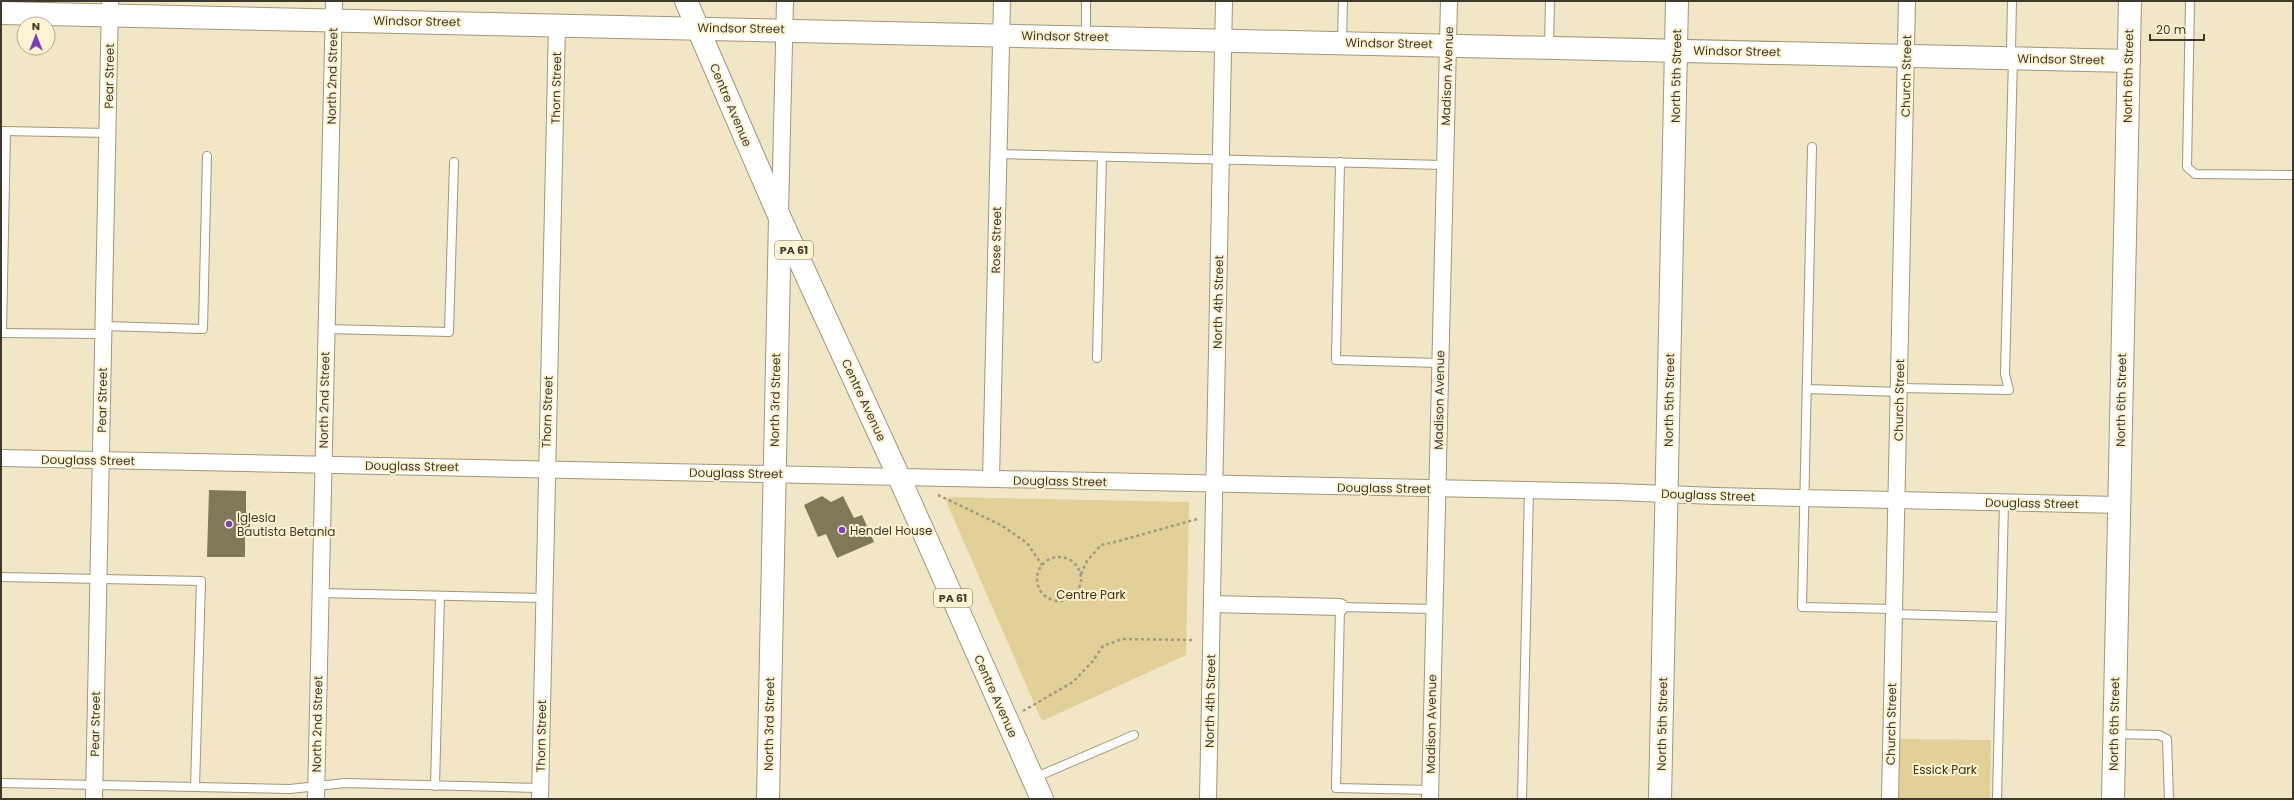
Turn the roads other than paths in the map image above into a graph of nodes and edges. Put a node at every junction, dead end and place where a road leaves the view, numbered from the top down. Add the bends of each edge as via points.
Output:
1 (686, 1) edge
2 (785, 1) edge
3 (1002, 1) edge
4 (1086, 1) edge
5 (1224, 1) edge
6 (1343, 1) edge
7 (1449, 1) edge
8 (1550, 1) edge
9 (1678, 1) edge
10 (1907, 1) edge
11 (2012, 1) edge
12 (2130, 1) edge
13 (2190, 1) edge
14 (110, 8) edge
15 (333, 10) edge
16 (1, 13) edge
17 (557, 24) junction
18 (697, 28) junction
19 (784, 29) junction
20 (1001, 34) junction
21 (1086, 36) junction
22 (1223, 39) junction
23 (1342, 42) junction
24 (1449, 44) junction
25 (1549, 46) junction
26 (1676, 50) junction
27 (1906, 55) junction
28 (2013, 58) junction
29 (2129, 60) junction
30 (4, 131) edge
31 (108, 133) junction
32 (1812, 147) dead end
33 (998, 154) junction
34 (207, 156) dead end
35 (1102, 157) junction
36 (1220, 159) junction
37 (454, 162) dead end
38 (1340, 162) junction
39 (1444, 165) junction
40 (2293, 175) edge
41 (780, 218) junction
42 (326, 329) junction
43 (104, 330) junction
44 (2, 333) edge
45 (1097, 358) dead end
46 (1440, 363) junction
47 (1807, 389) junction
48 (1900, 390) junction
49 (1, 458) edge
50 (101, 460) junction
51 (323, 464) junction
52 (546, 469) junction
53 (774, 474) junction
54 (899, 477) junction
55 (991, 479) junction
56 (1214, 484) junction
57 (1436, 489) junction
58 (1529, 490) junction
59 (1667, 494) junction
60 (1805, 498) junction
61 (1897, 500) junction
62 (2004, 502) junction
63 (2119, 505) junction
64 (1, 577) edge
65 (98, 580) junction
66 (320, 593) junction
67 (440, 596) junction
68 (543, 598) junction
69 (1212, 604) junction
70 (1340, 607) junction
71 (1434, 609) junction
72 (1894, 612) junction
73 (2001, 617) junction
74 (2114, 734) junction
75 (1134, 735) dead end
76 (1033, 778) junction
77 (1, 783) edge
78 (435, 786) junction
79 (196, 787) junction
80 (94, 792) edge
81 (316, 793) edge
82 (540, 793) edge
83 (1430, 795) edge
84 (768, 799) edge
85 (1042, 799) edge
86 (1208, 799) edge
87 (1522, 799) edge
88 (1660, 799) edge
89 (1890, 799) edge
90 (1997, 799) edge
91 (2113, 799) edge
92 (2169, 799) edge

1 - 18 main road, Centre Avenue / PA 61
2 - 19 street, North 3rd Street
3 - 20 street, Rose Street
4 - 21 lane
5 - 22 street, North 4th Street
6 - 23 lane
7 - 24 street, Madison Avenue
8 - 25 lane
9 - 26 main road, North 5th Street
10 - 27 street, Church Street
11 - 28 lane
12 - 29 main road, North 6th Street
13 - 40 lane via 2187,167 2194,174
14 - 15 main road, Windsor Street
14 - 16 main road, Windsor Street
14 - 31 street, Pear Street
15 - 17 main road, Windsor Street
15 - 42 street, North 2nd Street
17 - 18 main road, Windsor Street
17 - 52 street, Thorn Street
18 - 19 main road, Windsor Street
18 - 41 main road, Centre Avenue / PA 61
19 - 20 main road, Windsor Street
19 - 41 street, North 3rd Street
20 - 21 main road, Windsor Street
20 - 33 street, Rose Street
21 - 22 main road, Windsor Street
22 - 23 main road, Windsor Street
22 - 36 street, North 4th Street
23 - 24 main road, Windsor Street
24 - 25 main road, Windsor Street
24 - 39 street, Madison Avenue
25 - 26 main road, Windsor Street
26 - 27 main road, Windsor Street
26 - 59 main road, North 5th Street
27 - 28 main road, Windsor Street
27 - 48 street, Church Street
28 - 29 main road, Windsor Street
28 - 48 lane via 2006,366 2009,390
29 - 63 main road, North 6th Street
30 - 31 lane
30 - 44 lane
31 - 43 street, Pear Street
32 - 47 lane
33 - 35 lane
33 - 55 street, Rose Street
34 - 43 lane via 203,329
35 - 36 lane
35 - 45 lane
36 - 38 lane
36 - 56 street, North 4th Street
37 - 42 lane via 449,332
38 - 39 lane
38 - 46 lane via 1336,360
39 - 46 street, Madison Avenue
41 - 53 main road, North 3rd Street
41 - 54 main road, Centre Avenue / PA 61
42 - 51 street, North 2nd Street
43 - 44 lane
43 - 50 street, Pear Street
46 - 57 street, Madison Avenue
47 - 48 lane
47 - 60 lane
48 - 61 street, Church Street
49 - 50 street, Douglass Street
50 - 51 street, Douglass Street
50 - 65 street, Pear Street
51 - 52 street, Douglass Street
51 - 66 street, North 2nd Street
52 - 53 street, Douglass Street
52 - 68 street, Thorn Street
53 - 54 street, Douglass Street
53 - 84 main road, North 3rd Street
54 - 55 street, Douglass Street
54 - 76 main road, Centre Avenue / PA 61
55 - 56 street, Douglass Street
56 - 57 street, Douglass Street
56 - 69 street, North 4th Street
57 - 58 street, Douglass Street
57 - 71 street, Madison Avenue
58 - 59 street, Douglass Street
58 - 87 lane
59 - 60 street, Douglass Street
59 - 88 main road, North 5th Street
60 - 61 street, Douglass Street
60 - 72 lane via 1802,607
61 - 62 street, Douglass Street
61 - 72 street, Church Street
62 - 63 street, Douglass Street
62 - 73 lane
63 - 74 main road, North 6th Street
64 - 65 lane
65 - 79 lane via 201,581
65 - 80 street, Pear Street
66 - 67 lane
66 - 81 street, North 2nd Street
67 - 68 lane
67 - 78 lane
68 - 82 street, Thorn Street
69 - 70 street
69 - 86 street, North 4th Street
70 - 71 lane
70 - 83 lane via 1336,788
71 - 83 street, Madison Avenue
72 - 73 lane
72 - 89 street, Church Street
73 - 90 lane
74 - 91 main road, North 6th Street
74 - 92 lane via 2158,735 2167,739
75 - 76 lane
76 - 85 main road, Centre Avenue / PA 61
77 - 80 lane
78 - 81 lane via 345,783
78 - 82 lane
79 - 80 lane
79 - 81 lane via 290,789

